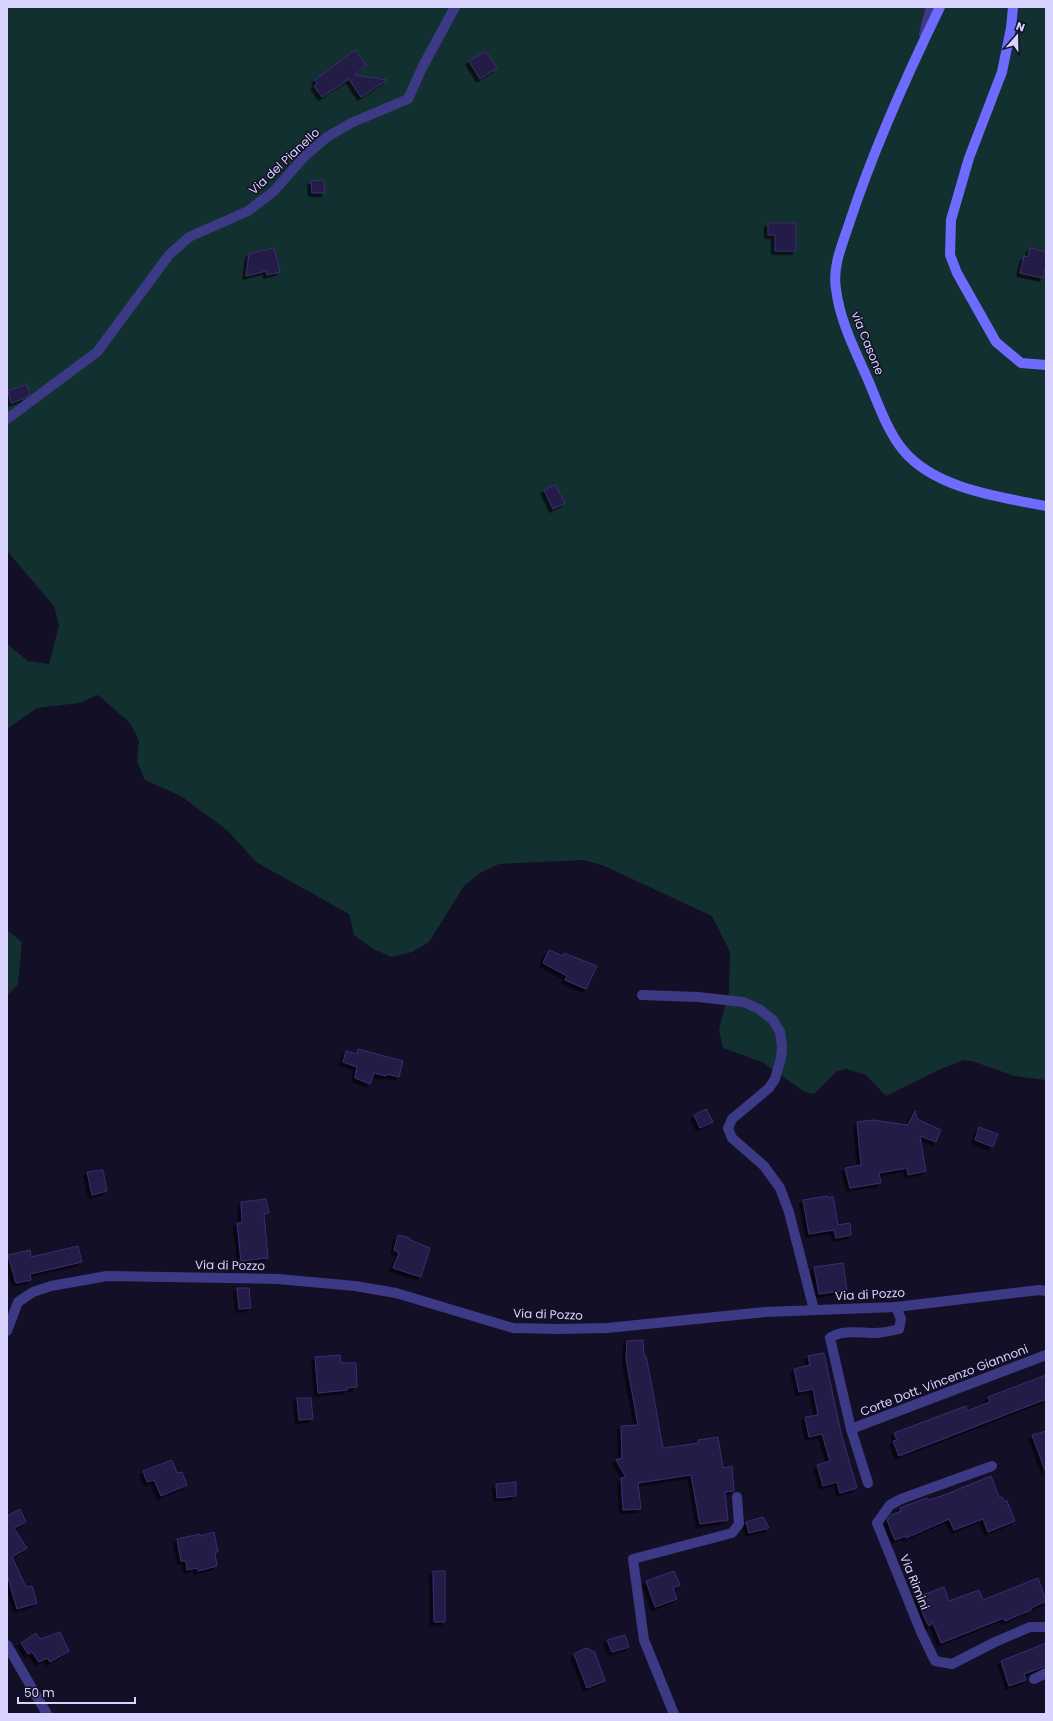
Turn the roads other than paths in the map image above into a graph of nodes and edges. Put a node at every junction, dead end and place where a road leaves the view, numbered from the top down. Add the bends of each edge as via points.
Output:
1 (455, 7) edge
2 (931, 7) edge
3 (940, 7) edge
4 (1013, 7) edge
5 (922, 43) junction
6 (1046, 365) edge
7 (7, 419) edge
8 (1046, 506) edge
9 (642, 995) dead end
10 (1046, 1291) edge
11 (896, 1307) junction
12 (814, 1310) junction
13 (7, 1331) edge
14 (1046, 1355) edge
15 (851, 1429) junction
16 (992, 1466) dead end
17 (868, 1483) dead end
18 (737, 1497) dead end
19 (1046, 1627) edge
20 (7, 1645) edge
21 (1046, 1673) edge
22 (1034, 1679) dead end
23 (47, 1714) edge
24 (674, 1714) edge

1 - 7 street, Via del Pianello via 408,99 351,123 327,137 304,156 274,191 248,211 189,237 169,255 96,352
2 - 5 street
3 - 5 street, via Casone
4 - 6 street via 1012,28 1002,72 969,158 951,220 950,255 957,273 996,342 1021,363
5 - 8 street, via Casone via 889,117 837,259 835,288 844,323 884,417 903,450 921,468 950,482 989,495
9 - 12 street via 743,1002 759,1009 773,1020 780,1032 781,1058 775,1079 769,1088 732,1119 728,1128 732,1138 764,1166 780,1188 791,1220
10 - 11 street, Via di Pozzo
11 - 12 street, Via di Pozzo
11 - 15 street via 901,1319 899,1329 891,1332 836,1333 830,1338
12 - 13 street, Via di Pozzo via 765,1312 607,1328 513,1328 396,1293 355,1286 278,1279 107,1276 51,1286 33,1292 18,1302
14 - 15 street, Corte Dott. Vincenzo Giannoni
15 - 17 street
16 - 19 street, Via Rimini via 901,1499 890,1505 877,1523 935,1661 952,1664 1030,1627
18 - 24 street via 739,1524 732,1533 633,1559 644,1640
20 - 23 street
21 - 22 street

